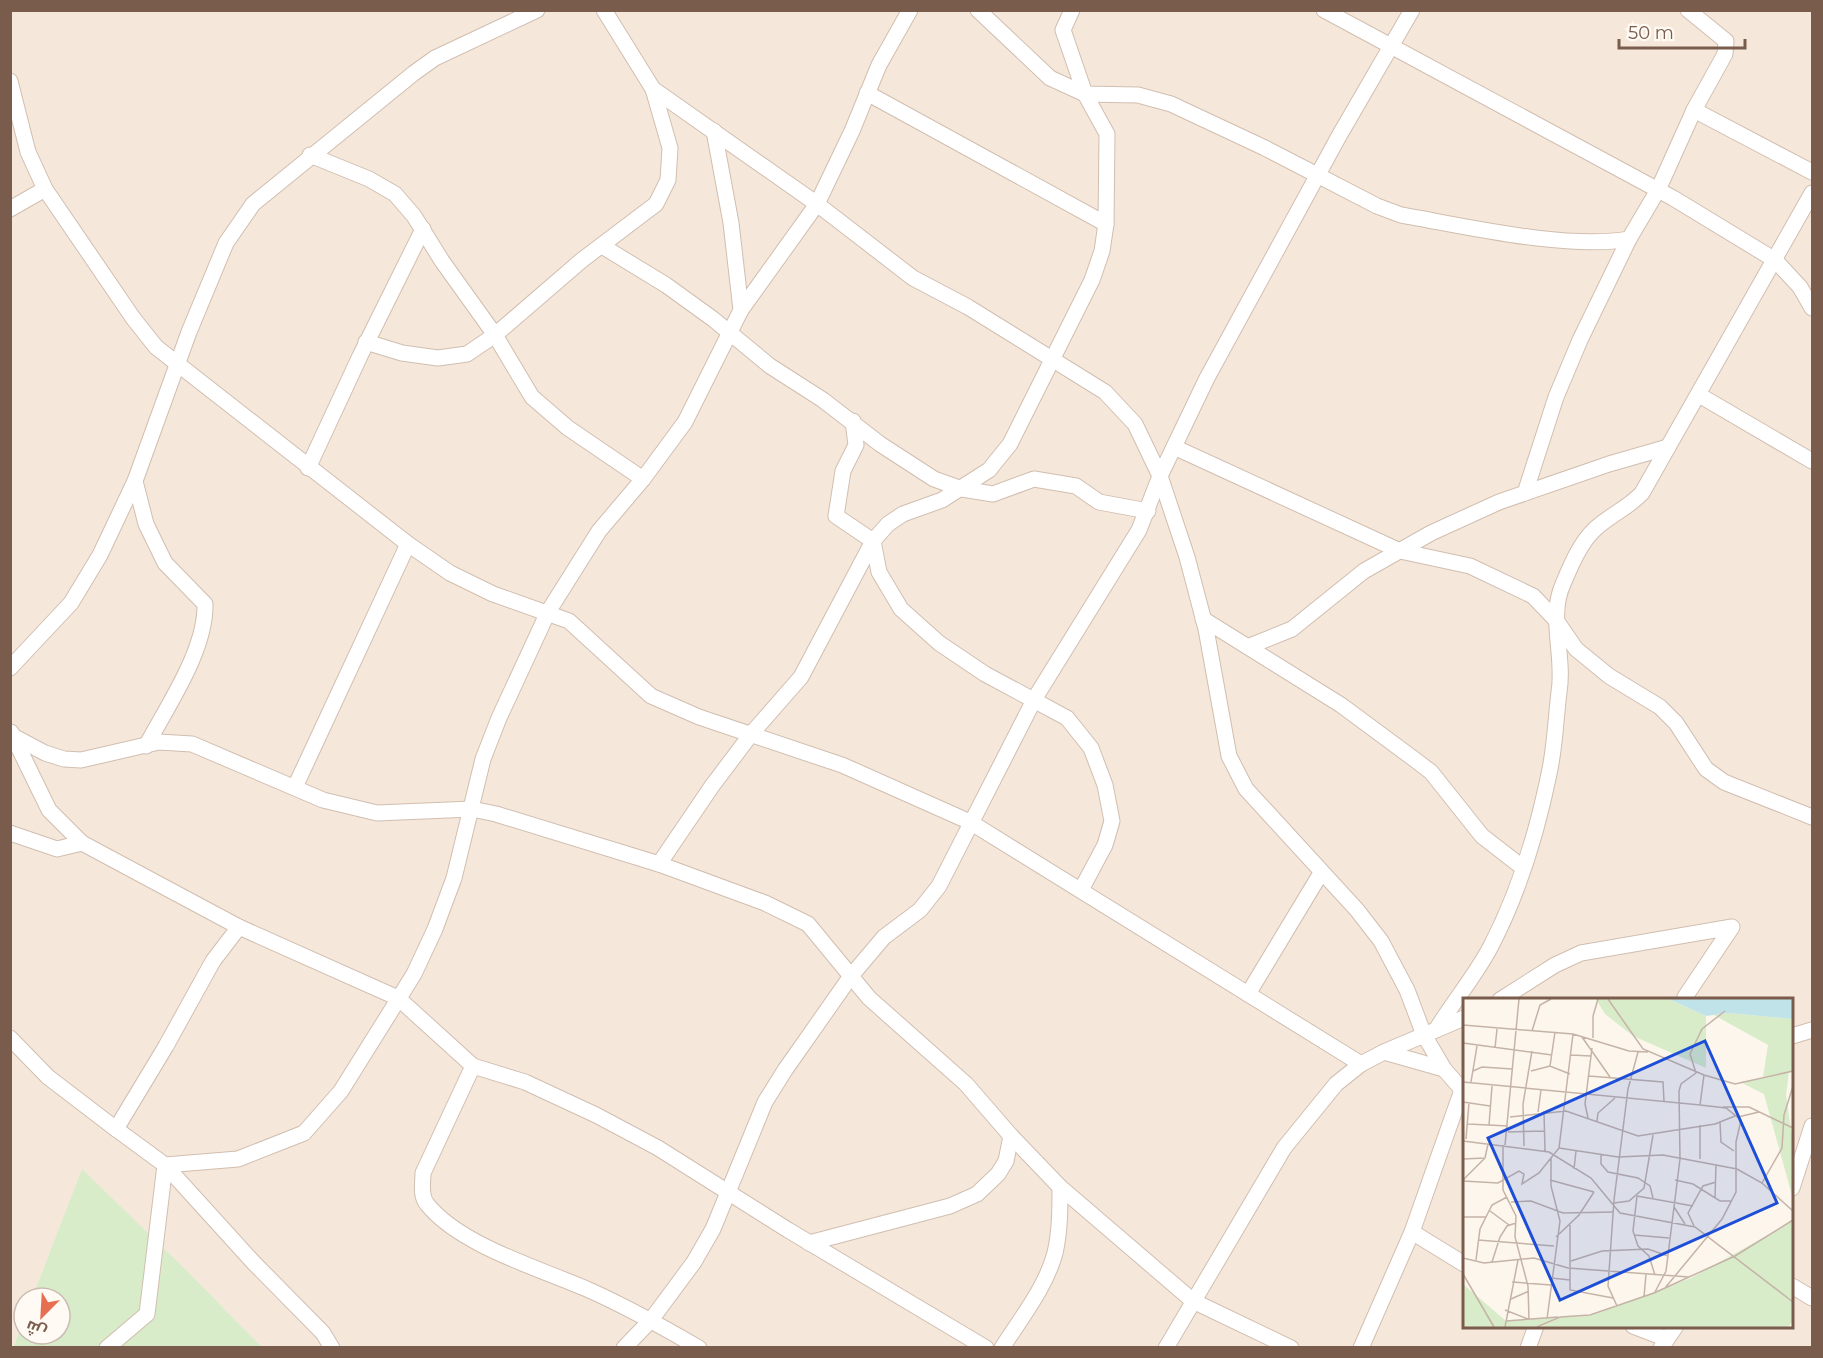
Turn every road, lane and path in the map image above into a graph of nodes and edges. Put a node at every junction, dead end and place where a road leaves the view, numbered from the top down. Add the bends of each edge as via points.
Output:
1 (537, 10) edge
2 (604, 10) edge
3 (910, 10) edge
4 (978, 10) edge
5 (1072, 10) edge
6 (1324, 10) edge
7 (1412, 10) edge
8 (1688, 10) edge
9 (1391, 47) junction
10 (10, 81) edge
11 (653, 89) junction
12 (867, 93) junction
13 (1085, 94) junction
14 (1694, 110) junction
15 (714, 131) junction
16 (310, 155) junction
17 (1812, 172) edge
18 (1318, 176) junction
19 (45, 189) junction
20 (1658, 190) junction
21 (1812, 193) edge
22 (817, 204) junction
23 (10, 208) edge
24 (1106, 224) junction
25 (423, 229) junction
26 (1629, 239) junction
27 (602, 246) junction
28 (1775, 260) junction
29 (1812, 308) edge
30 (741, 310) junction
31 (729, 333) junction
32 (495, 335) junction
33 (366, 342) junction
34 (1051, 359) junction
35 (177, 365) junction
36 (1699, 395) junction
37 (853, 421) junction
38 (1174, 447) junction
39 (1668, 447) junction
40 (1812, 461) edge
41 (308, 468) junction
42 (1160, 476) junction
43 (643, 479) junction
44 (135, 481) junction
45 (962, 489) junction
46 (1525, 493) junction
47 (1148, 511) junction
48 (873, 541) junction
49 (408, 544) junction
50 (1400, 551) junction
51 (548, 612) junction
52 (1203, 620) junction
53 (1557, 620) junction
54 (1250, 646) junction
55 (10, 668) edge
56 (1035, 698) junction
57 (752, 733) junction
58 (12, 734) edge
59 (146, 746) junction
60 (295, 787) junction
61 (472, 809) junction
62 (1812, 818) edge
63 (970, 822) junction
64 (10, 833) edge
65 (82, 843) junction
66 (660, 864) junction
67 (1522, 867) junction
68 (1321, 873) junction
69 (1081, 890) junction
70 (239, 927) junction
71 (851, 976) junction
72 (1248, 994) junction
73 (398, 998) junction
74 (1502, 998) edge
75 (1686, 998) edge
76 (1463, 1018) edge
77 (1812, 1030) edge
78 (1430, 1033) junction
79 (1793, 1035) edge
80 (10, 1038) edge
81 (1384, 1052) junction
82 (1361, 1064) junction
83 (473, 1066) junction
84 (1444, 1069) junction
85 (1463, 1091) edge
86 (1812, 1126) edge
87 (116, 1129) junction
88 (1011, 1136) junction
89 (165, 1165) junction
90 (1793, 1182) edge
91 (1060, 1187) junction
92 (726, 1193) junction
93 (1412, 1232) junction
94 (809, 1243) junction
95 (1463, 1263) edge
96 (1793, 1287) edge
97 (1812, 1298) edge
98 (1193, 1300) junction
99 (651, 1320) junction
100 (1535, 1328) edge
101 (1640, 1328) edge
102 (1668, 1338) edge
103 (107, 1347) edge
104 (332, 1347) edge
105 (624, 1347) edge
106 (699, 1347) edge
107 (986, 1347) edge
108 (1002, 1347) edge
109 (1166, 1347) edge
110 (1291, 1347) edge
111 (1361, 1347) edge
112 (1528, 1347) edge

1 - 16 street via 435,58
2 - 11 street
3 - 12 street
4 - 13 street via 1050,78
5 - 13 street via 1063,30
6 - 9 street
7 - 9 street
8 - 14 street via 1726,41 1725,54
9 - 18 street
9 - 20 street
10 - 19 street via 28,152
11 - 15 street
11 - 27 street via 670,148 668,180 656,204
12 - 22 street
12 - 24 street
13 - 18 street via 1138,94 1171,104
13 - 24 street via 1107,134
14 - 17 street
14 - 20 street
15 - 22 street
15 - 30 street via 731,223
16 - 25 street via 369,178 395,194
16 - 35 street via 253,204 226,243
18 - 26 street via 1401,215 1580,241
18 - 38 street
19 - 23 street
19 - 35 street via 133,318 156,347
20 - 26 street
20 - 28 street
21 - 28 street
22 - 30 street
22 - 34 street via 913,279 968,307
24 - 34 street via 1092,280
25 - 32 street
25 - 33 street
26 - 46 street via 1556,397
27 - 31 street via 666,285
27 - 32 street
28 - 29 street via 1800,287
28 - 36 street
30 - 31 street
31 - 37 street via 770,366
31 - 43 street via 685,422
32 - 33 street via 467,354 438,357 402,353
32 - 43 street via 532,397 568,428
33 - 41 street
34 - 42 street via 1105,392 1135,424
34 - 45 street via 1010,444 989,470
35 - 41 street
35 - 44 street
36 - 39 street
36 - 40 street
37 - 45 street via 934,479
37 - 48 street via 856,445 843,471 836,516
38 - 42 street
38 - 50 street
39 - 46 street
39 - 53 street via 1642,493 1629,507 1593,531 1578,553 1561,587
41 - 49 street
42 - 47 street
42 - 52 street
43 - 51 street via 599,531
44 - 55 street via 100,555 71,603
44 - 59 street via 146,524 165,563 205,604 205,625 179,686
45 - 47 street via 993,494 1034,479 1076,486 1098,502
45 - 48 street via 903,514
46 - 50 street
47 - 56 street via 1110,580
48 - 56 street via 879,572 901,609 967,662
48 - 57 street via 801,677
49 - 51 street via 450,573 493,594
49 - 60 street
50 - 53 street via 1470,566 1506,581 1533,596
50 - 54 street via 1364,571 1292,629
51 - 57 street via 569,621 651,696 699,717
51 - 61 street via 498,718 483,759
52 - 54 street
52 - 68 street via 1229,756 1246,789
53 - 62 street via 1576,649 1609,676 1660,707 1676,723 1706,769 1724,782
53 - 67 street via 1562,662 1550,767
54 - 67 street via 1341,705 1431,772 1482,836
56 - 63 street
56 - 69 street via 1067,718 1090,748 1105,785 1112,821
57 - 63 street via 842,765
57 - 66 street
58 - 59 street via 64,759 81,760
58 - 65 street via 49,810
59 - 60 street via 159,742 192,744
60 - 61 street via 323,800 376,813
61 - 66 street
61 - 73 street via 454,878 435,929
63 - 69 street
63 - 71 street via 939,886 920,910 884,937
64 - 65 street via 57,849
65 - 70 street
66 - 71 street via 765,903 808,924
67 - 78 street via 1489,950
68 - 72 street
68 - 78 street via 1381,941
69 - 72 street
70 - 73 street
70 - 87 street via 213,961
71 - 88 street via 883,1011 966,1084
71 - 92 street via 765,1102
72 - 82 street
73 - 83 street
73 - 89 street via 341,1090 304,1133 238,1159
74 - 75 street via 1581,953 1732,927
76 - 78 street
77 - 79 street
78 - 81 street
78 - 84 street
80 - 87 street via 48,1077
81 - 82 street
81 - 84 street
82 - 98 street via 1336,1084 1284,1148
83 - 92 street via 525,1082 596,1114 658,1148
83 - 99 street via 423,1173 426,1203 489,1248
84 - 85 street
85 - 93 street
86 - 90 street
87 - 89 street
88 - 91 street
88 - 94 street via 1006,1161 977,1194 950,1206
89 - 103 street via 147,1314
89 - 104 street
91 - 98 street
91 - 108 street via 1054,1254 1037,1293
92 - 94 street
92 - 99 street via 713,1229 694,1262
93 - 95 street
93 - 111 street
94 - 107 street
96 - 97 street
98 - 109 street
98 - 110 street
99 - 105 street
99 - 106 street
100 - 112 street
101 - 102 street

